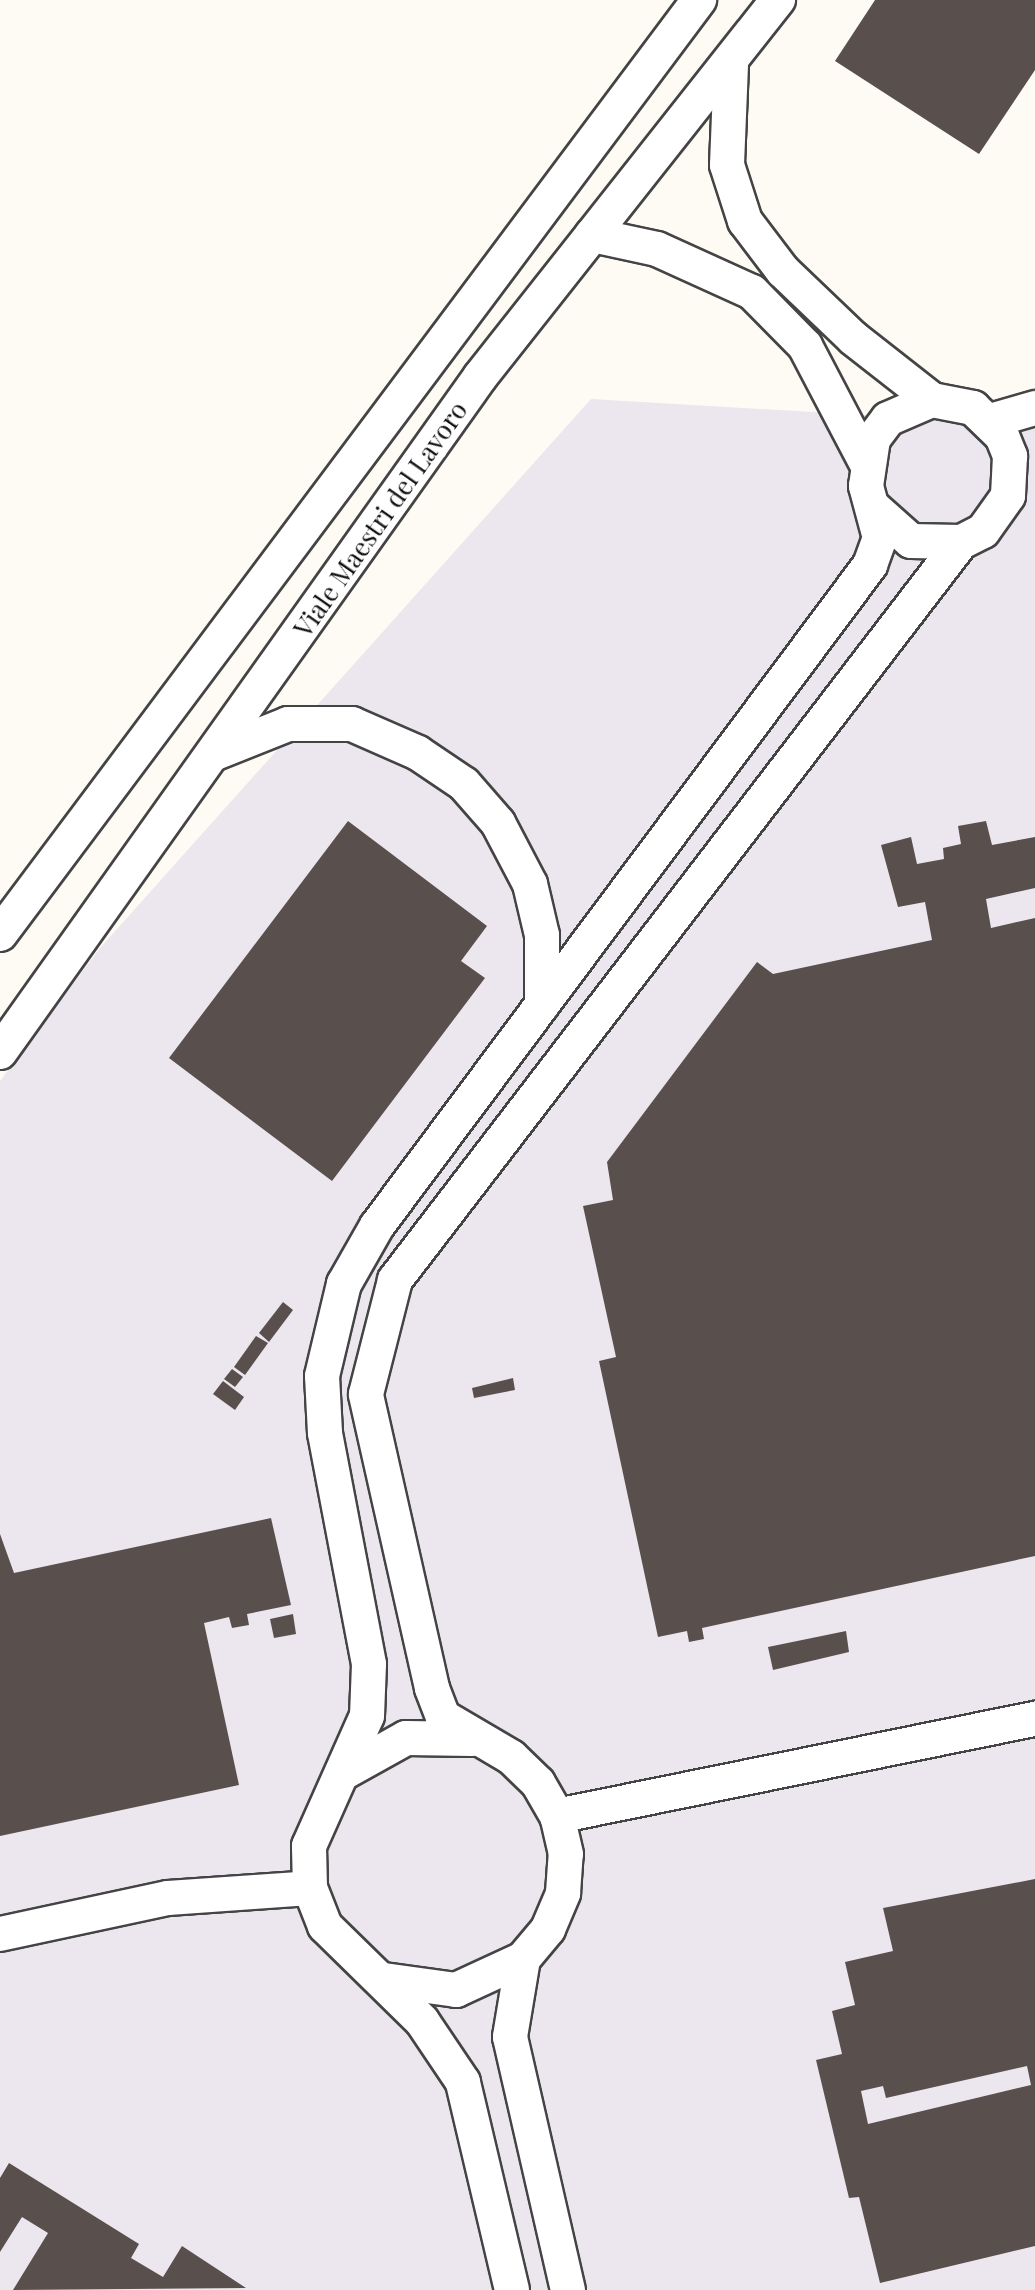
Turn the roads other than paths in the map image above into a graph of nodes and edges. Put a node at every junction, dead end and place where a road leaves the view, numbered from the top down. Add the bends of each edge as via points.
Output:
1 (699, 0) edge
2 (778, 0) edge
3 (731, 65) junction
4 (592, 235) junction
5 (932, 400) junction
6 (1035, 408) edge
7 (990, 421) junction
8 (866, 462) junction
9 (1035, 497) edge
10 (874, 508) junction
11 (999, 514) junction
12 (961, 542) junction
13 (213, 754) junction
14 (0, 934) edge
15 (542, 1005) junction
16 (0, 1052) edge
17 (1035, 1719) edge
18 (476, 1740) junction
19 (345, 1772) junction
20 (557, 1816) junction
21 (310, 1888) junction
22 (0, 1934) edge
23 (523, 1959) junction
24 (384, 1980) junction
25 (512, 2290) edge
26 (568, 2290) edge

1 - 14 street, Viale Maestri del Lavoro
2 - 3 street, Viale Maestri del Lavoro
3 - 4 street, Viale Maestri del Lavoro
3 - 5 street via 727,165 745,221 783,271 853,338
4 - 8 street via 657,249 752,292 805,346
4 - 13 street, Viale Maestri del Lavoro via 480,377
5 - 7 street via 953,401
5 - 8 street via 888,419
6 - 7 street
7 - 11 street via 1010,456
8 - 10 street
9 - 11 street
10 - 12 street via 911,541
10 - 15 street via 880,538 870,565
11 - 12 street
12 - 18 street via 395,1280 366,1394 432,1688 443,1717
13 - 15 street via 288,724 352,724 418,753 464,784 498,823 530,884 542,935
13 - 16 street, Viale Maestri del Lavoro
15 - 19 street via 377,1226 344,1284 331,1331 322,1376 325,1433 369,1664 367,1716
17 - 20 street
18 - 19 street via 406,1738
18 - 20 street via 511,1757
19 - 21 street via 317,1820
20 - 23 street via 566,1854 563,1893 548,1929
21 - 22 street via 168,1898
21 - 24 street via 325,1926 350,1958
23 - 24 street via 456,1990
23 - 26 street via 510,2037
24 - 25 street via 463,2082

